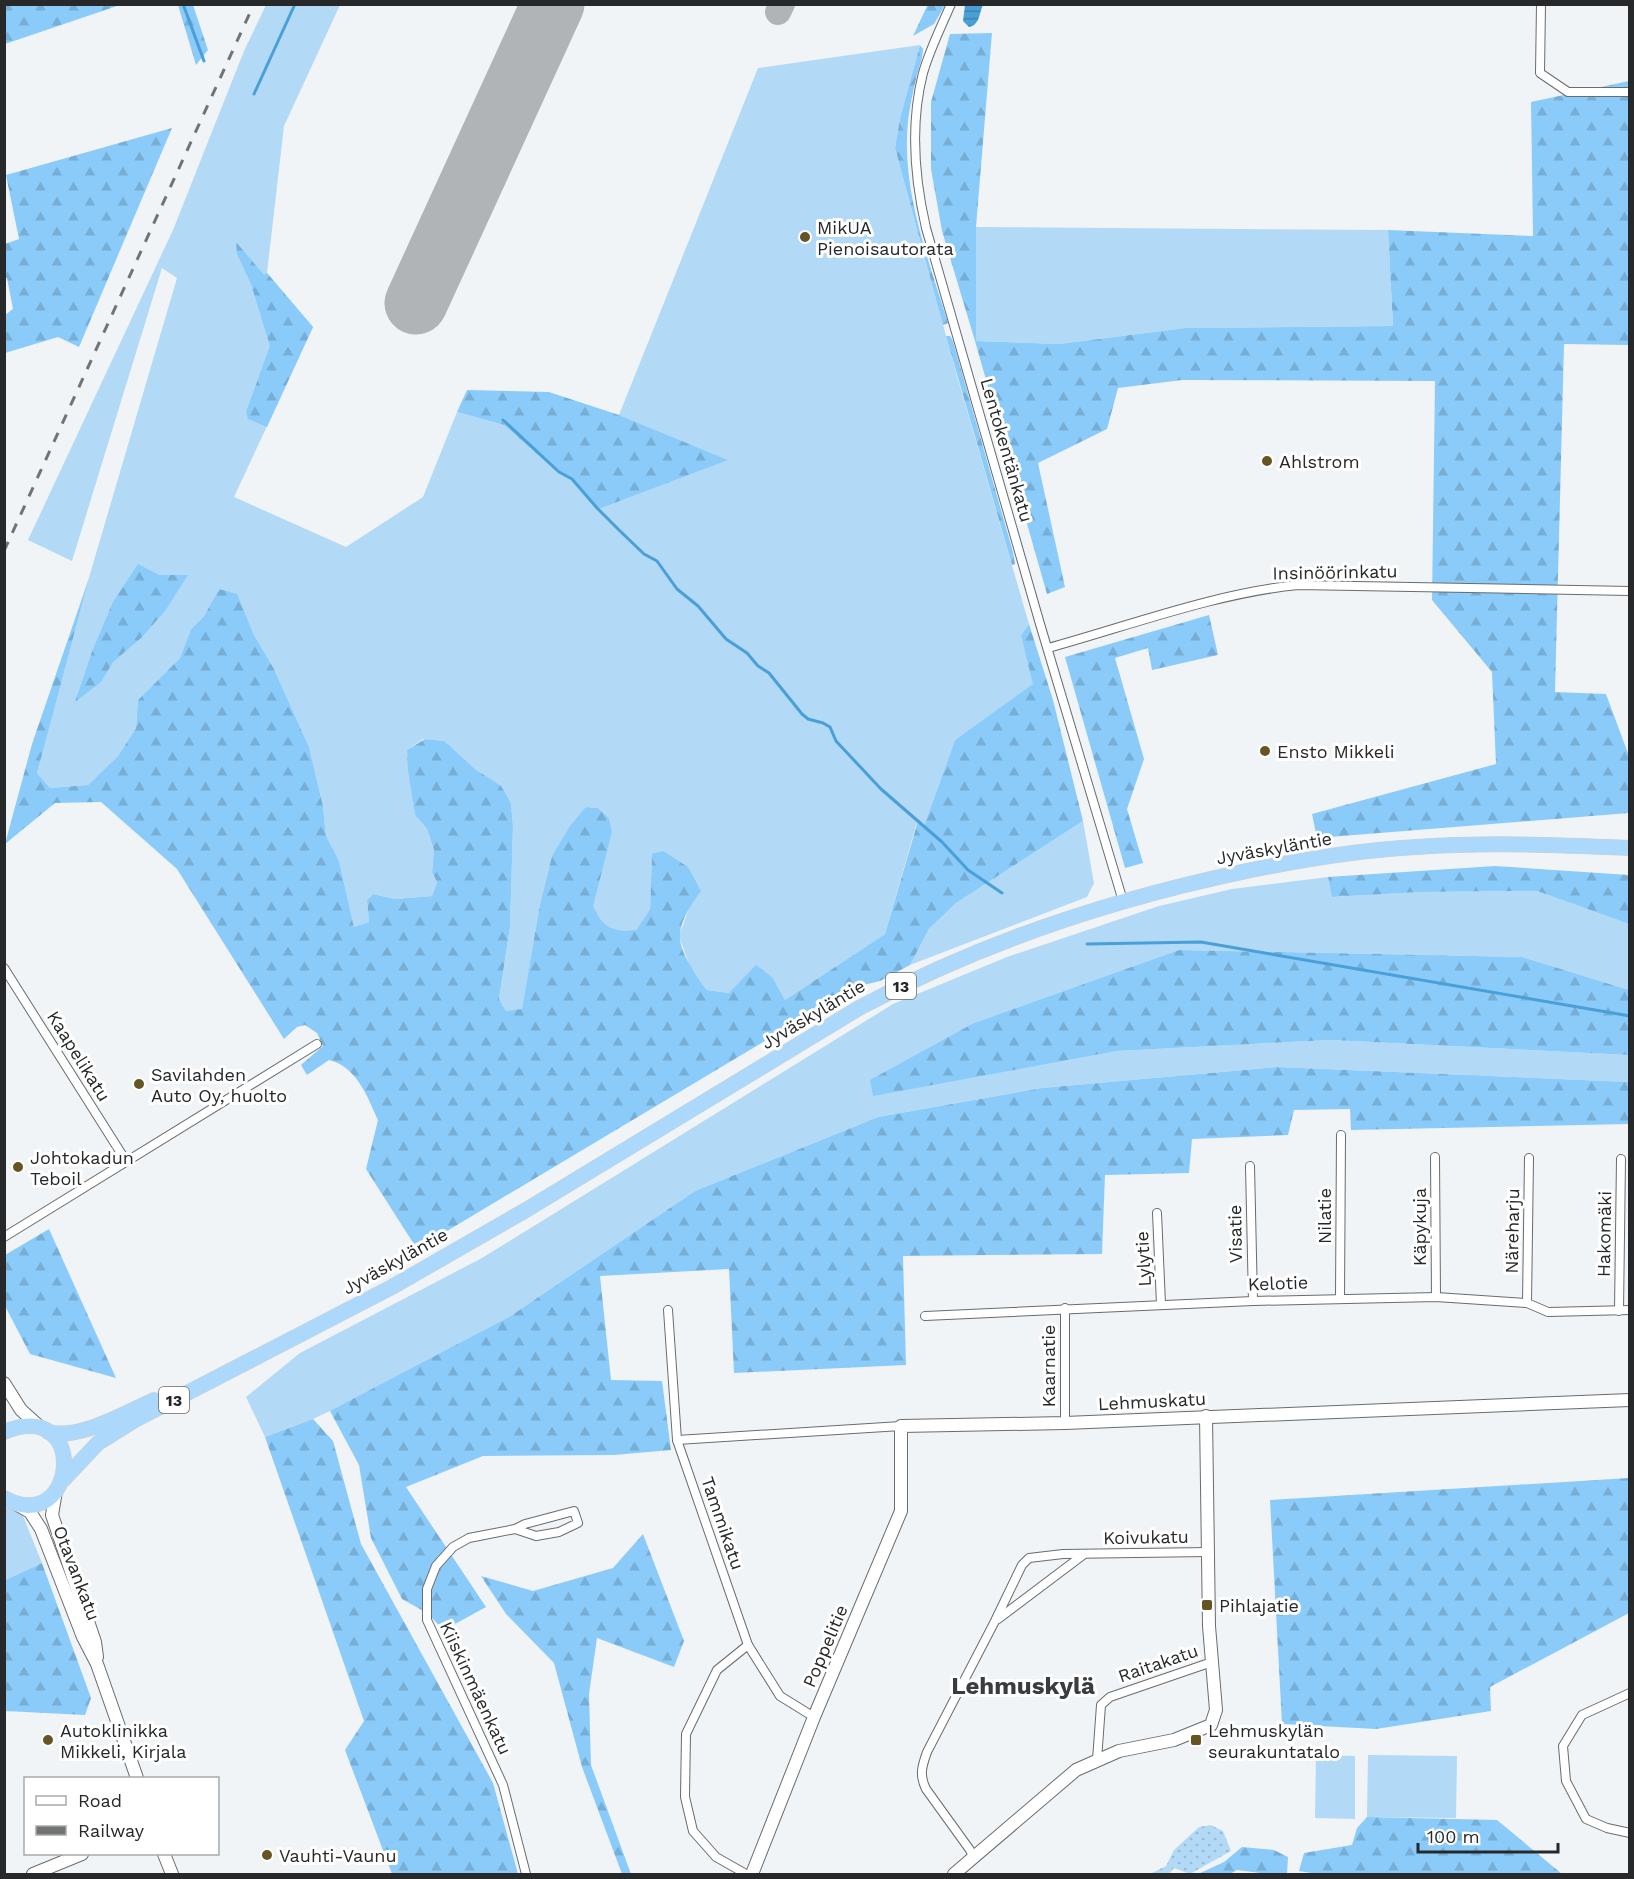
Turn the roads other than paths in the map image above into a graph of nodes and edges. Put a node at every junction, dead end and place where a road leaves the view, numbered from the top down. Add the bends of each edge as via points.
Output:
1 (951, 4) edge
2 (1541, 4) edge
3 (1629, 92) edge
4 (1629, 591) edge
5 (1048, 648) junction
6 (1629, 848) edge
7 (1123, 901) junction
8 (4, 968) edge
9 (317, 1044) dead end
10 (1341, 1135) dead end
11 (1435, 1157) dead end
12 (1529, 1158) dead end
13 (1621, 1159) dead end
14 (126, 1161) junction
15 (1250, 1166) dead end
16 (1157, 1213) dead end
17 (4, 1237) edge
18 (1436, 1297) junction
19 (1340, 1298) junction
20 (1253, 1301) junction
21 (1527, 1303) junction
22 (1161, 1304) junction
23 (1065, 1308) junction
24 (668, 1310) dead end
25 (1629, 1310) edge
26 (1619, 1311) junction
27 (925, 1316) dead end
28 (251, 1359) junction
29 (4, 1383) edge
30 (1629, 1400) edge
31 (1206, 1416) junction
32 (1065, 1423) junction
33 (901, 1426) junction
34 (44, 1429) junction
35 (4, 1432) edge
36 (677, 1440) junction
37 (60, 1485) junction
38 (10, 1501) edge
39 (515, 1529) junction
40 (1209, 1552) junction
41 (1083, 1554) junction
42 (995, 1621) junction
43 (748, 1645) junction
44 (1212, 1662) junction
45 (98, 1664) junction
46 (1629, 1693) edge
47 (814, 1717) junction
48 (1097, 1760) junction
49 (136, 1777) edge
50 (1629, 1833) edge
51 (80, 1855) edge
52 (164, 1855) edge
53 (973, 1857) junction
54 (33, 1875) edge
55 (172, 1875) edge
56 (526, 1875) edge
57 (746, 1875) edge
58 (752, 1875) edge
59 (954, 1875) edge

1 - 5 street, Lentokentänkatu via 923,73 915,115 918,193
2 - 3 street via 1540,73 1568,92
4 - 5 street, Insinöörinkatu via 1298,585 1265,588
5 - 7 street, Lentokentänkatu
6 - 7 highway, Jyväskyläntie / 13 via 1496,844 1370,851 1281,864
7 - 28 highway, Jyväskyläntie / 13 via 1007,941 890,991 526,1210 392,1287
8 - 14 street, Kaapelikatu
9 - 14 street
10 - 19 street, Nilatie
11 - 18 street, Käpykuja
12 - 21 street, Näreharju
13 - 26 street, Hakomäki
14 - 17 street
15 - 20 street, Visatie
16 - 22 street, Lylytie
18 - 19 street, Kelotie
18 - 21 street, Kelotie
19 - 20 street, Kelotie
20 - 22 street, Kelotie
21 - 26 street, Kelotie via 1548,1312
22 - 23 street, Kelotie
23 - 27 street, Kelotie
23 - 32 street, Kaarnatie
24 - 36 street, Tammikatu
25 - 26 street, Kelotie
28 - 34 highway, Jyväskyläntie / 13 via 95,1426 67,1434
28 - 37 highway, Jyväskyläntie / 13 via 98,1443
29 - 34 street via 21,1410
30 - 31 street, Lehmuskatu
31 - 32 street, Lehmuskatu
31 - 40 street
32 - 33 street, Lehmuskatu
33 - 36 street, Lehmuskatu
33 - 47 street, Poppelitie via 901,1511
34 - 35 highway, 13 via 19,1427
34 - 37 highway via 59,1441 64,1451 66,1465
36 - 43 street, Tammikatu
37 - 38 highway, 13 via 47,1500 38,1503
37 - 45 street, Otavankatu via 52,1515 95,1641
38 - 45 street, Otavankatu via 30,1512 41,1529 83,1637
39 - 39 street, Kiiskinmäenkatu via 574,1511 578,1523 536,1536
39 - 56 street, Kiiskinmäenkatu via 469,1538 453,1548 436,1566 427,1589 427,1620 503,1785
40 - 41 street, Koivukatu
40 - 44 street
41 - 42 street, Koivukatu
41 - 42 street, Koivukatu via 1029,1558 1022,1564
42 - 53 street, Koivukatu via 921,1768 926,1789
43 - 47 street, Tammikatu via 780,1696
43 - 57 street via 717,1670 686,1734 685,1797 693,1831 716,1857
44 - 48 street, Raitakatu via 1110,1697 1101,1705
44 - 48 street via 1216,1710 1211,1725 1174,1740 1119,1751
45 - 49 street, Otavankatu
46 - 50 street via 1581,1715 1563,1746 1566,1781 1586,1819
47 - 58 street, Poppelitie
48 - 53 street via 1076,1770
51 - 54 street
52 - 55 street
53 - 59 street

